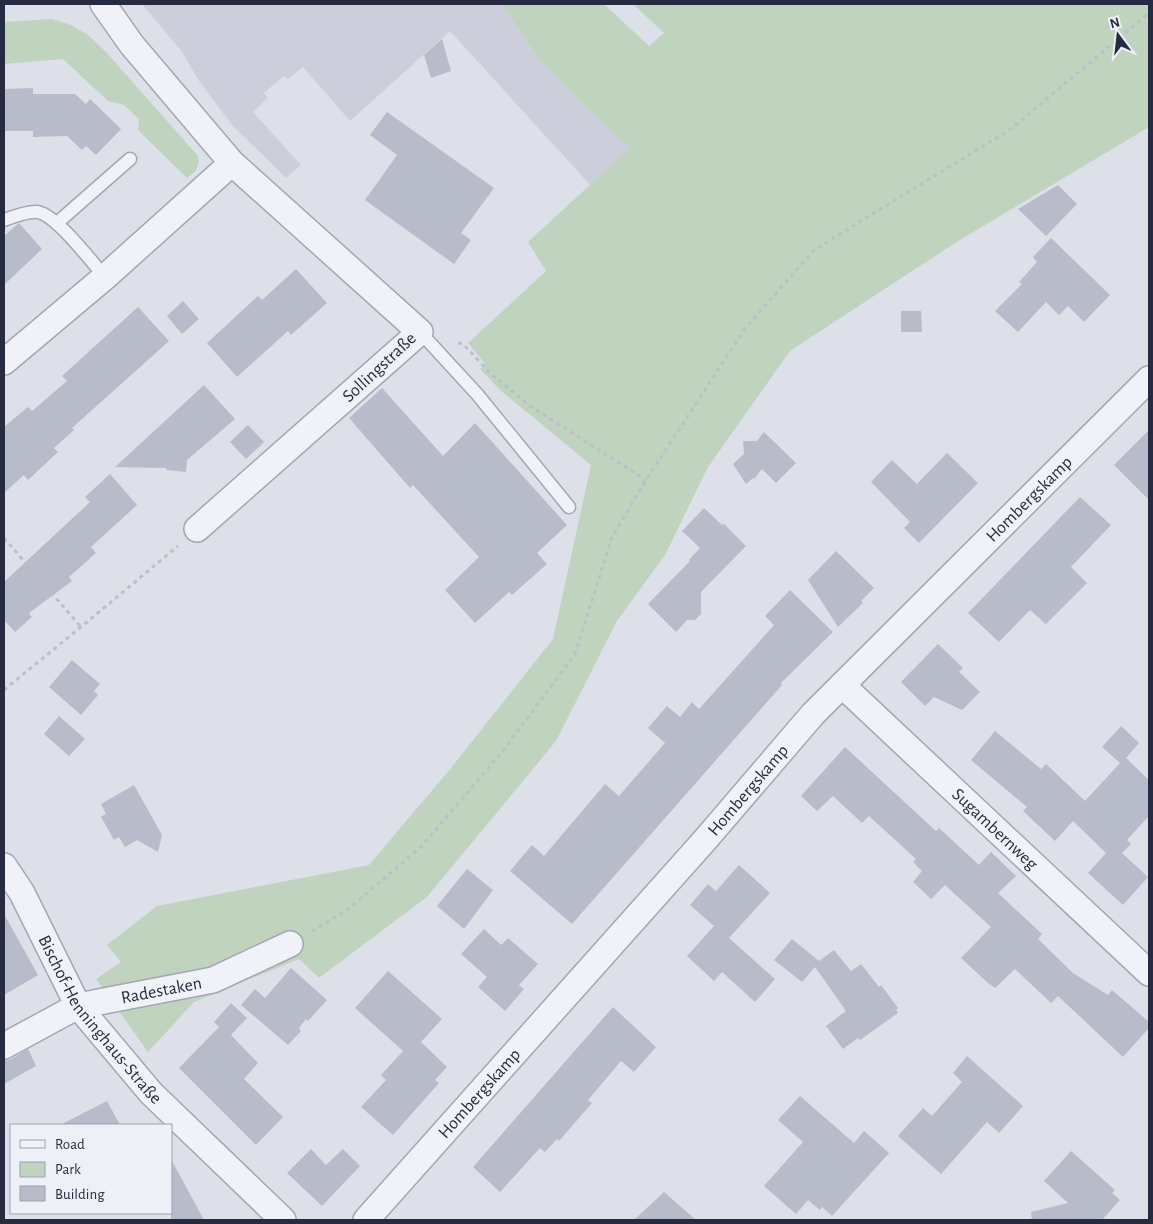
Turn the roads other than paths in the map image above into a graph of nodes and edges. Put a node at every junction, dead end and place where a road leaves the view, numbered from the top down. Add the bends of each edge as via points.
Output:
1 (103, 4) edge
2 (130, 160) dead end
3 (232, 163) junction
4 (4, 220) edge
5 (57, 224) junction
6 (104, 277) junction
7 (420, 332) junction
8 (4, 362) edge
9 (1149, 379) edge
10 (569, 507) dead end
11 (197, 529) road end
12 (842, 685) junction
13 (4, 866) edge
14 (290, 944) road end
15 (1147, 966) edge
16 (78, 1006) junction
17 (4, 1046) edge
18 (283, 1220) edge
19 (366, 1220) edge

1 - 3 street, Sollingstraße via 132,44
2 - 5 lane
3 - 6 street
3 - 7 street, Sollingstraße
4 - 5 lane via 38,212
5 - 6 lane
6 - 8 street
7 - 10 lane via 477,394
7 - 11 street, Sollingstraße
9 - 12 street, Hombergskamp
12 - 15 street, Sugambernweg
12 - 19 street, Hombergskamp
13 - 16 street, Bischof-Henninghaus-Straße via 22,893
14 - 16 street, Radestaken via 213,980
16 - 17 street, Radestaken
16 - 18 street, Bischof-Henninghaus-Straße via 152,1093

